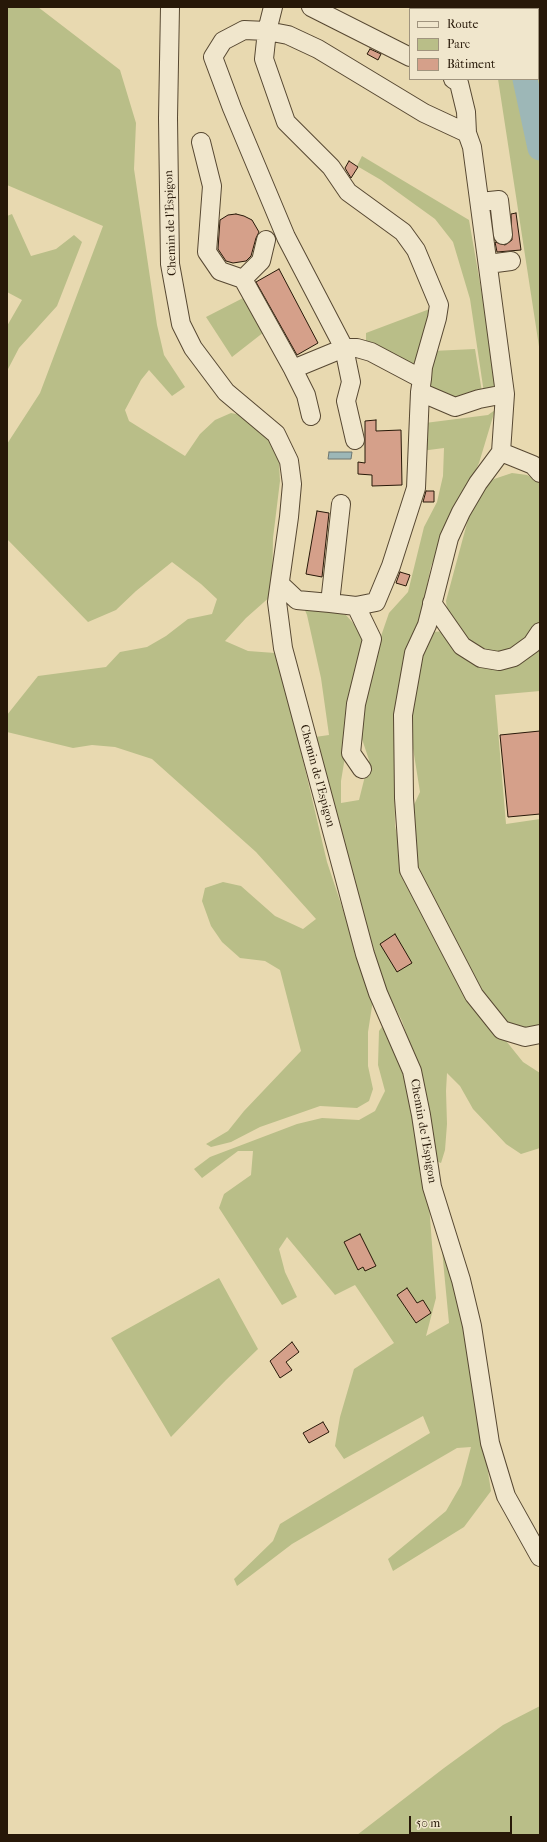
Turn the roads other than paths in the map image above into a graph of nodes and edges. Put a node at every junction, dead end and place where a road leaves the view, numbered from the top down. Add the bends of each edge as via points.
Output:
1 (170, 7) edge
2 (312, 7) edge
3 (269, 8) edge
4 (267, 31) junction
5 (409, 57) edge
6 (454, 80) edge
7 (467, 133) junction
8 (201, 142) dead end
9 (480, 202) junction
10 (503, 234) dead end
11 (266, 240) dead end
12 (511, 261) dead end
13 (488, 264) junction
14 (243, 279) junction
15 (344, 348) junction
16 (293, 369) junction
17 (421, 386) junction
18 (505, 394) junction
19 (311, 416) dead end
20 (355, 440) dead end
21 (501, 452) junction
22 (540, 474) edge
23 (341, 504) dead end
24 (280, 584) junction
25 (330, 603) junction
26 (432, 603) junction
27 (356, 606) junction
28 (540, 632) edge
29 (362, 769) dead end
30 (540, 1034) edge
31 (540, 1557) edge

1 - 24 street, Chemin de l'Espigon via 170,264 181,324 193,348 226,392 276,434 289,461 292,484
2 - 5 street
3 - 4 street
4 - 7 street via 288,35 318,49 424,113
4 - 15 street via 244,30 223,41 214,57 232,108 286,237
4 - 17 street via 264,58 286,122 331,167 348,192 403,232 416,250 439,305 423,367
6 - 7 street via 459,82 466,112
7 - 9 street via 472,147
8 - 14 street via 212,186 208,252 220,270
9 - 10 street via 499,200
9 - 13 street
11 - 14 street via 261,261
12 - 13 street
13 - 18 street
14 - 16 street
15 - 16 street
15 - 17 street via 371,352
15 - 20 street via 351,382 346,401
16 - 19 street via 306,395
17 - 18 street via 455,407
17 - 27 street via 416,488 392,566 376,602
18 - 21 street
21 - 22 street via 533,465
21 - 26 street via 478,483 449,538
23 - 25 street
24 - 25 street via 297,600
24 - 31 street, Chemin de l'Espigon via 277,602 283,648 319,785 365,954 378,993 412,1070 432,1186 461,1280 472,1326 490,1443 506,1496
25 - 27 street
26 - 28 street via 462,646 481,658 499,662 514,657 532,644
26 - 30 street via 427,625 414,653 403,715 404,798 409,870 474,994 502,1030 525,1037
27 - 29 street via 372,639 356,704 351,753

